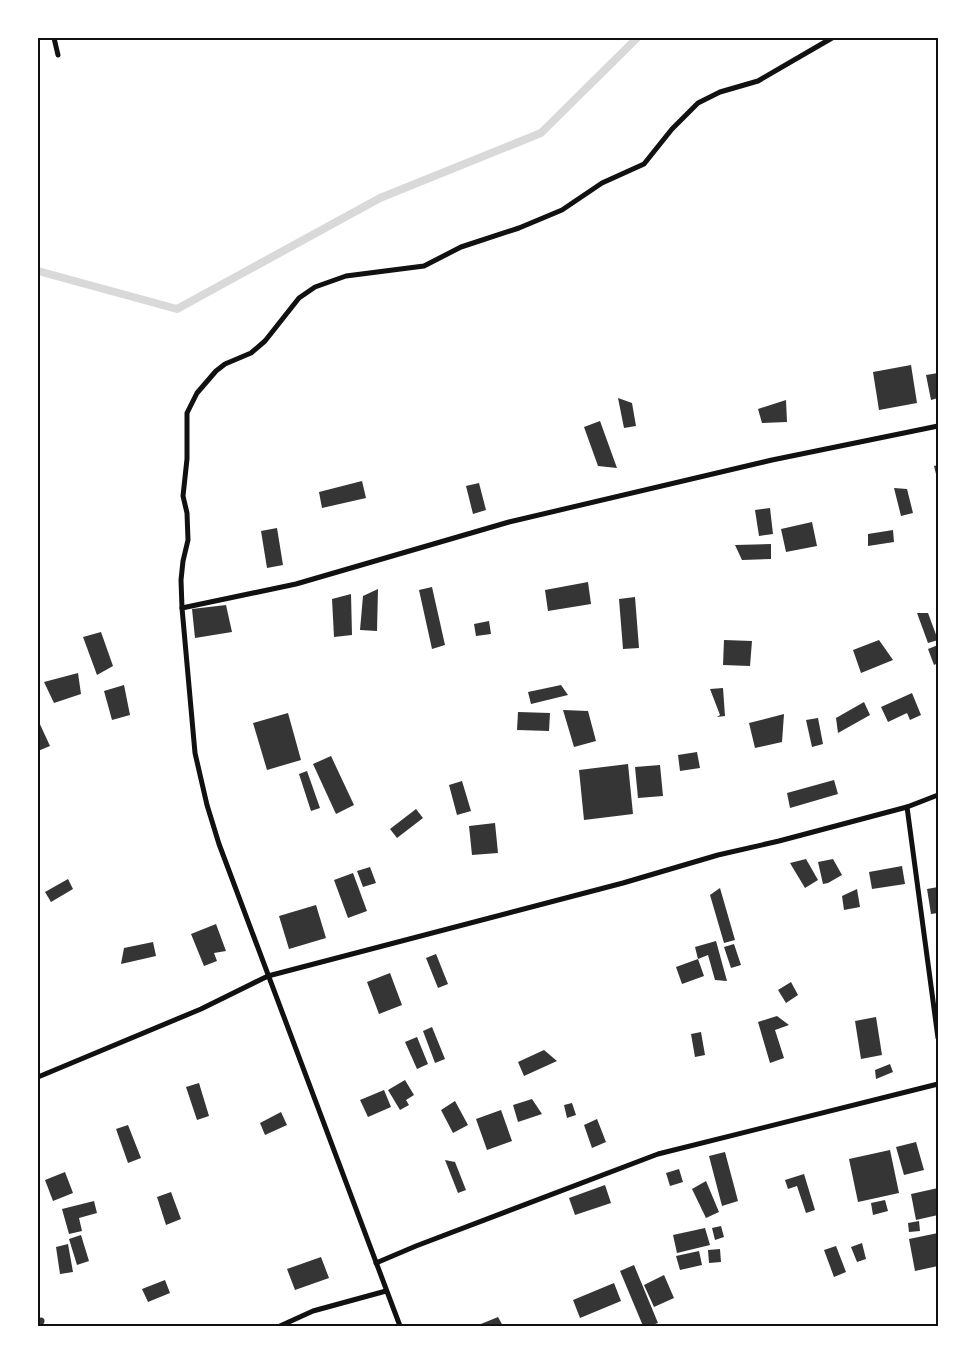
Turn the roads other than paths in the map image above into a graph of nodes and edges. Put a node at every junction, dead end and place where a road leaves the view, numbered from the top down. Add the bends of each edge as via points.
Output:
1 (54, 38) edge
2 (832, 38) edge
3 (58, 55) dead end
4 (938, 426) edge
5 (182, 608) junction
6 (938, 795) edge
7 (907, 807) junction
8 (268, 976) junction
9 (938, 1038) edge
10 (38, 1077) edge
11 (938, 1084) edge
12 (376, 1263) junction
13 (386, 1291) junction
14 (280, 1326) edge
15 (400, 1326) edge

1 - 3 street
2 - 5 street via 758,81 698,102 644,164 602,183 562,210 461,247 424,266 346,276 316,287 299,298 265,341 251,353 224,364 216,371 197,393 187,413 184,496 188,540 182,571
4 - 5 street via 772,460 509,522 296,584
5 - 8 street via 195,753 207,805
6 - 7 street
7 - 8 street
7 - 9 street
8 - 10 street via 200,1009
8 - 12 street
11 - 12 street via 658,1154
12 - 13 street
13 - 14 street via 313,1311
13 - 15 street

